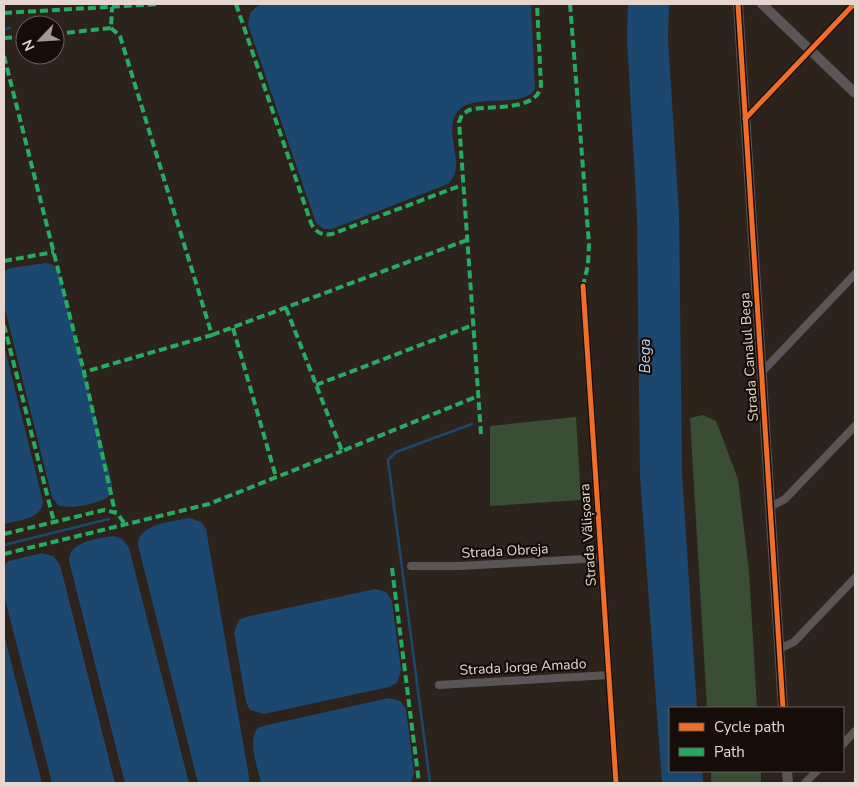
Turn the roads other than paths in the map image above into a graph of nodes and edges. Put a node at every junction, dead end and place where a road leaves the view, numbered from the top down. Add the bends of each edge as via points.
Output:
1 (738, 4) edge
2 (762, 4) edge
3 (854, 4) edge
4 (811, 51) junction
5 (855, 93) edge
6 (745, 119) junction
7 (855, 274) edge
8 (583, 286) dead end
9 (762, 372) junction
10 (855, 426) edge
11 (770, 508) junction
12 (601, 558) junction
13 (411, 566) dead end
14 (855, 578) edge
15 (780, 649) junction
16 (609, 675) junction
17 (439, 685) dead end
18 (783, 707) edge
19 (855, 731) edge
20 (844, 743) edge
21 (816, 772) edge
22 (616, 783) edge
23 (805, 783) edge

1 - 6 street, Strada Canalul Bega
2 - 4 street
3 - 4 street
4 - 5 street
4 - 6 street
6 - 9 street, Strada Canalul Bega
7 - 9 street
8 - 12 street, Strada Vălișoara
9 - 11 street, Strada Canalul Bega
10 - 11 street via 790,494
11 - 15 street, Strada Canalul Bega
12 - 13 street, Strada Obreja
12 - 16 street, Strada Vălișoara
14 - 15 street via 794,642
15 - 18 street, Strada Canalul Bega
16 - 17 street, Strada Jorge Amado
16 - 22 street, Strada Vălișoara
19 - 20 street
21 - 23 street

